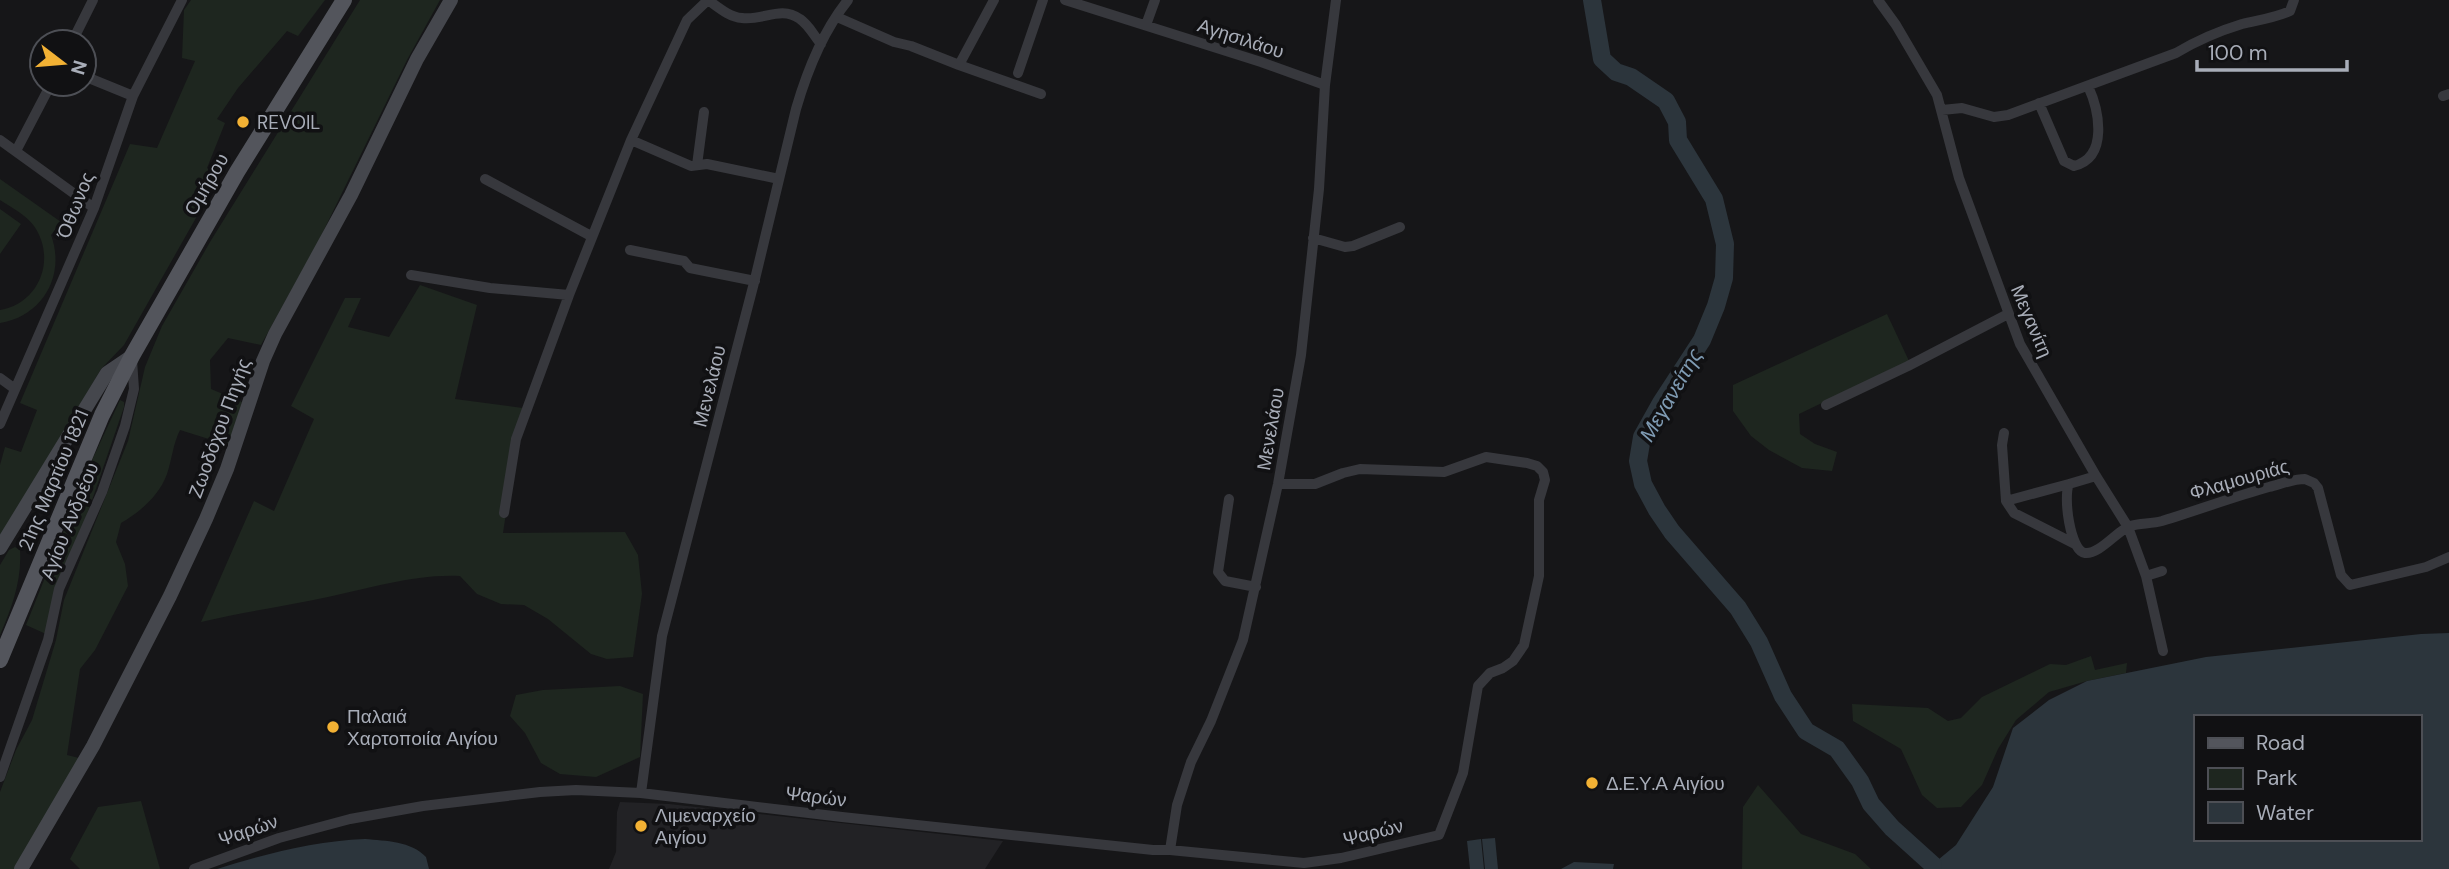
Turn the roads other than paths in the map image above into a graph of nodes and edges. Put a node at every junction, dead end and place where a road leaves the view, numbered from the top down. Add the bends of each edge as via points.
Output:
1 (93, 0) edge
2 (183, 0) edge
3 (344, 0) edge
4 (451, 0) edge
5 (708, 0) edge
6 (848, 0) edge
7 (994, 0) edge
8 (1044, 0) edge
9 (1065, 0) edge
10 (1155, 0) edge
11 (1336, 0) edge
12 (1878, 0) edge
13 (2294, 0) edge
14 (836, 17) junction
15 (1146, 25) junction
16 (79, 28) edge
17 (821, 44) junction
18 (959, 65) junction
19 (1018, 73) dead end
20 (98, 82) edge
21 (1325, 85) junction
22 (2088, 86) junction
23 (1041, 94) dead end
24 (133, 96) junction
25 (44, 98) edge
26 (2039, 103) junction
27 (1942, 110) junction
28 (704, 112) dead end
29 (0, 140) edge
30 (631, 140) junction
31 (16, 151) junction
32 (697, 166) junction
33 (485, 179) dead end
34 (779, 179) junction
35 (94, 208) junction
36 (1400, 227) dead end
37 (591, 236) junction
38 (1313, 238) junction
39 (630, 250) dead end
40 (411, 275) dead end
41 (755, 281) junction
42 (569, 295) junction
43 (2008, 314) junction
44 (132, 356) junction
45 (0, 378) edge
46 (15, 388) junction
47 (1826, 405) dead end
48 (0, 424) edge
49 (2004, 433) dead end
50 (2096, 476) junction
51 (1278, 484) junction
52 (2069, 484) junction
53 (1229, 499) dead end
54 (2006, 501) junction
55 (504, 513) dead end
56 (2128, 527) junction
57 (2075, 544) junction
58 (0, 548) edge
59 (2449, 557) edge
60 (2162, 572) dead end
61 (2146, 576) junction
62 (1256, 587) junction
63 (2163, 651) dead end
64 (0, 660) edge
65 (0, 777) edge
66 (641, 793) junction
67 (1170, 850) junction
68 (21, 869) edge
69 (194, 869) edge

1 - 16 street
2 - 24 street, Όθωνος
3 - 44 main road, Ομήρου via 237,172
4 - 68 main road, Ζωοδόχου Πηγής via 275,334 227,469 170,596 93,746
5 - 17 street via 741,18 781,12 793,15 807,24
5 - 30 street via 687,20
6 - 14 street, Μενελάου
7 - 18 street
8 - 19 street
9 - 15 street, Αγησιλάου
10 - 15 street
11 - 21 street, Μενελάου
12 - 27 street, Μεγανίτη
13 - 22 street via 2290,11 2282,15 2238,25
14 - 17 street, Μενελάου
14 - 18 street
15 - 21 street, Αγησιλάου
17 - 34 street, Μενελάου via 804,81
18 - 23 street
20 - 24 street
21 - 38 street, Μενελάου
22 - 26 street
22 - 26 street via 2098,109 2099,128 2092,154 2079,165 2064,161
24 - 35 street, Όθωνος
25 - 31 street
26 - 27 street via 2002,117 1962,108
27 - 43 street, Μεγανίτη via 1959,178
28 - 32 street
29 - 31 street
30 - 32 street
30 - 37 street
31 - 35 street
32 - 34 street via 707,164
33 - 37 street
34 - 41 street, Μενελάου
35 - 46 street, Όθωνος
36 - 38 street via 1353,246
37 - 42 street
38 - 51 street, Μενελάου via 1301,355
39 - 41 street
40 - 42 street
41 - 66 street, Μενελάου via 662,636
42 - 55 street via 516,439
43 - 47 street
43 - 50 street, Μεγανίτη via 2029,362
44 - 58 main road via 107,373
44 - 64 main road, 21ης Μαρτίου 1821
44 - 65 street, Αγίου Ανδρέου via 134,389 125,426 60,589 37,675
45 - 46 street
46 - 48 street, Όθωνος
49 - 54 street
50 - 52 street
50 - 56 street, Μεγανίτη
51 - 62 street, Μενελάου
51 - 67 street, Ψαρών via 1315,484 1360,469 1444,472 1486,457 1537,466 1545,480 1539,500 1539,576 1524,645 1513,661 1490,673 1478,686 1462,776 1439,835 1341,859 1304,863
52 - 54 street
52 - 57 street via 2067,511
53 - 62 street via 1219,572 1225,581
54 - 57 street via 2014,513
56 - 57 street via 2089,553 2079,551
56 - 59 street, Φλαμουριάς via 2305,479 2318,488 2341,575 2350,585
56 - 61 street, Μεγανίτη
60 - 61 street
61 - 63 street, Μεγανίτη
62 - 67 street, Μενελάου via 1243,640 1191,762 1177,805
66 - 67 street, Ψαρών
66 - 69 street, Ψαρών via 540,792 395,810 305,830

